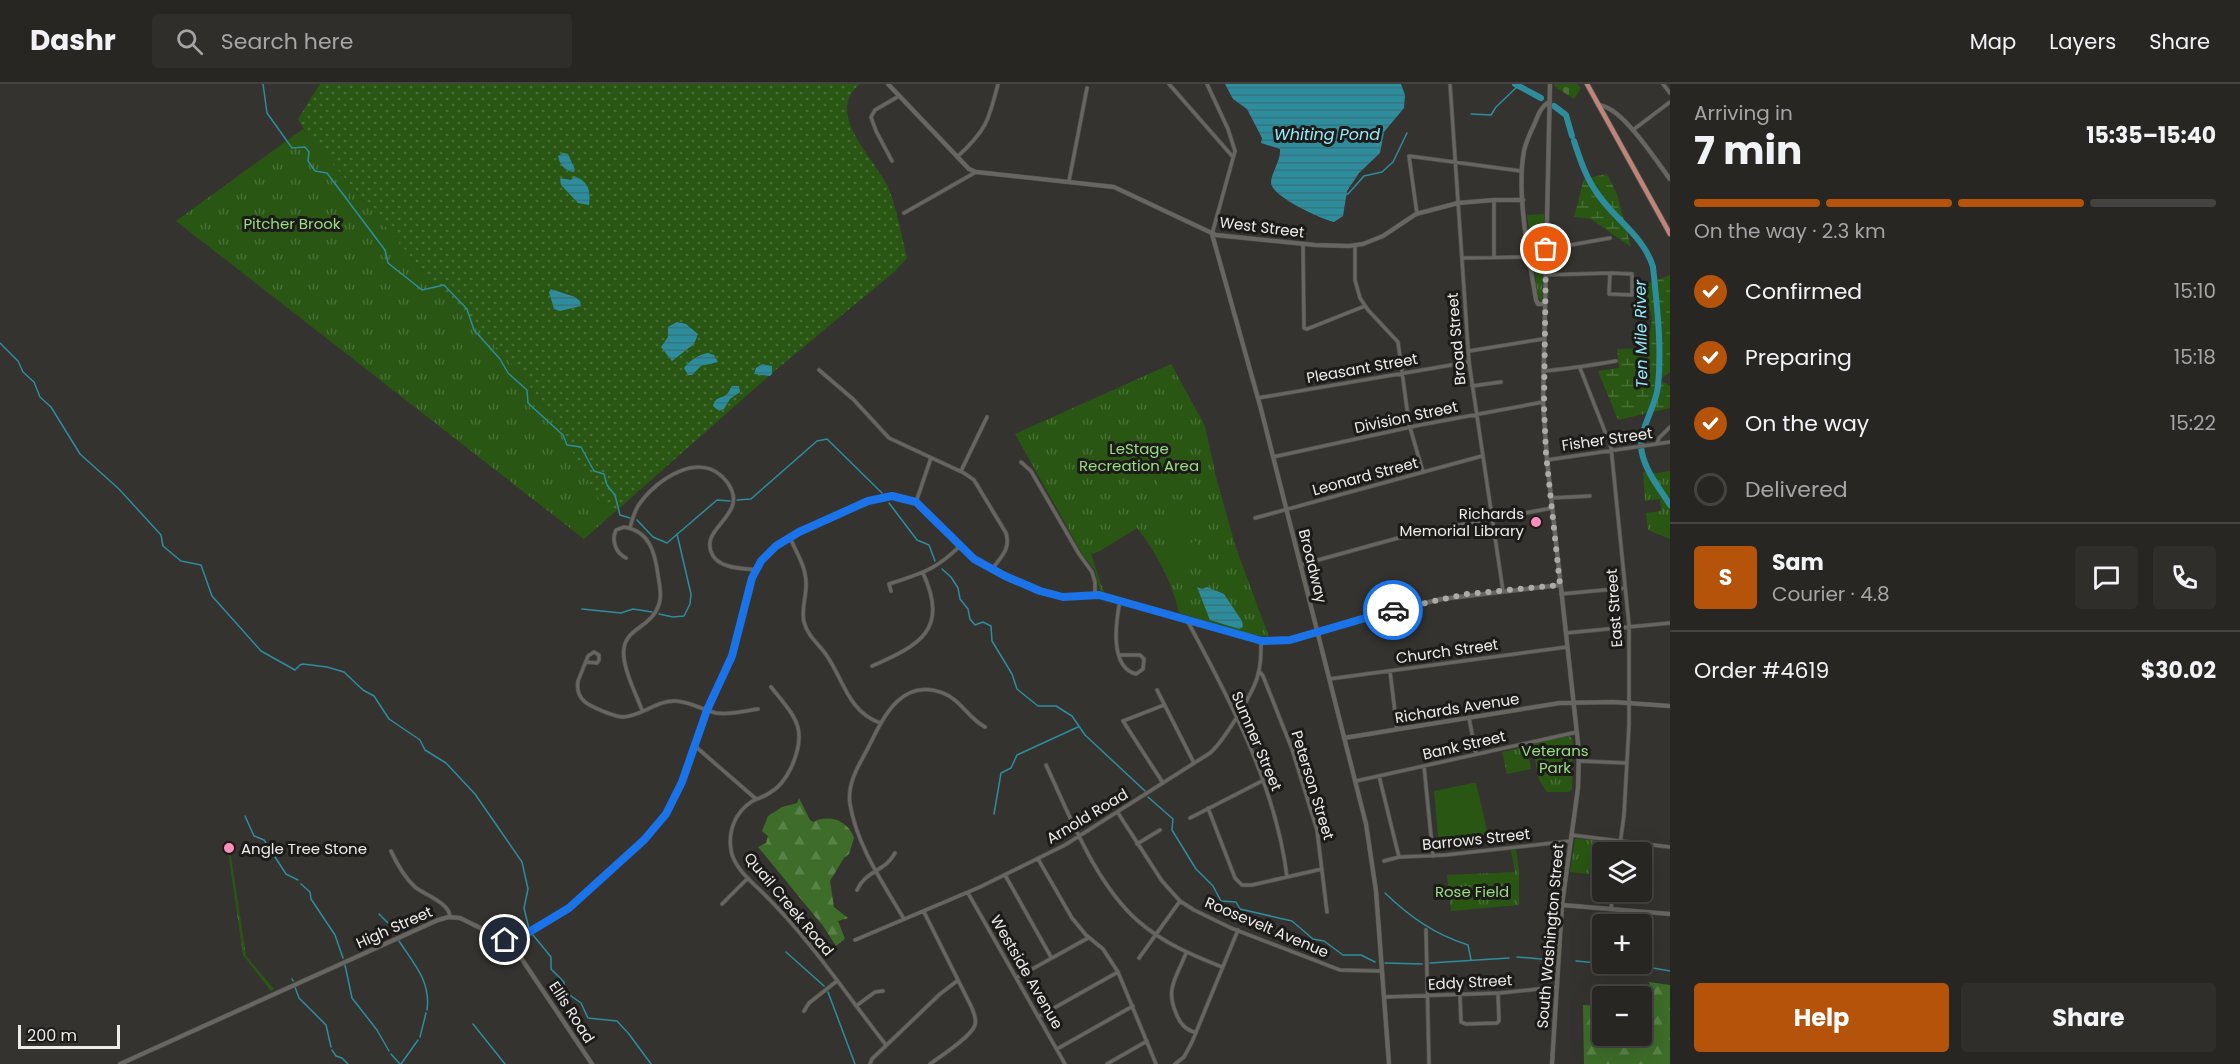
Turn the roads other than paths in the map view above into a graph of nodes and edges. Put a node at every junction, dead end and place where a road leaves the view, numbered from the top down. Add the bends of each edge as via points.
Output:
1 (888, 84) edge
2 (998, 84) edge
3 (1169, 84) edge
4 (1207, 84) edge
5 (1450, 84) edge
6 (1550, 84) edge
7 (1587, 84) edge
8 (1663, 84) edge
9 (1088, 88) dead end
10 (1670, 93) edge
11 (899, 96) junction
12 (1549, 102) junction
13 (1670, 102) edge
14 (1598, 105) junction
15 (1632, 130) junction
16 (957, 157) junction
17 (1233, 157) junction
18 (892, 161) dead end
19 (1456, 162) junction
20 (1522, 171) junction
21 (976, 172) junction
22 (1670, 179) edge
23 (1070, 181) junction
24 (1494, 200) junction
25 (1523, 200) junction
26 (1458, 203) junction
27 (904, 213) dead end
28 (1417, 214) junction
29 (1212, 234) junction
30 (1670, 234) edge
31 (1610, 238) dead end
32 (1303, 244) junction
33 (1355, 246) junction
34 (1546, 246) junction
35 (1494, 257) junction
36 (1530, 257) junction
37 (1462, 258) junction
38 (1610, 273) junction
39 (1545, 275) junction
40 (1545, 304) junction
41 (1365, 306) junction
42 (1543, 339) junction
43 (1469, 351) junction
44 (1616, 361) dead end
45 (1469, 362) junction
46 (1580, 368) junction
47 (819, 370) dead end
48 (1543, 371) junction
49 (1402, 373) junction
50 (1501, 382) dead end
51 (1472, 386) junction
52 (1258, 398) junction
53 (1543, 402) junction
54 (1476, 415) junction
55 (987, 417) dead end
56 (1670, 427) edge
57 (1410, 428) junction
58 (1670, 442) edge
59 (1657, 444) junction
60 (1612, 451) junction
61 (1482, 456) junction
62 (1273, 457) junction
63 (931, 458) junction
64 (1547, 460) junction
65 (1021, 462) dead end
66 (961, 471) junction
67 (1423, 472) junction
68 (1590, 495) dead end
69 (1551, 498) junction
70 (916, 502) junction
71 (1552, 508) junction
72 (1287, 510) junction
73 (1255, 518) dead end
74 (1491, 519) junction
75 (630, 528) junction
76 (789, 538) junction
77 (960, 546) junction
78 (626, 558) dead end
79 (1300, 565) junction
80 (992, 569) junction
81 (756, 570) junction
82 (923, 573) junction
83 (1560, 585) junction
84 (1625, 588) junction
85 (891, 591) dead end
86 (1503, 591) junction
87 (1561, 594) junction
88 (1095, 595) junction
89 (1120, 601) junction
90 (1187, 620) junction
91 (1670, 623) edge
92 (1628, 627) junction
93 (1317, 631) junction
94 (1566, 633) junction
95 (1262, 641) junction
96 (1567, 647) junction
97 (1120, 655) junction
98 (586, 662) junction
99 (872, 666) dead end
100 (1259, 671) junction
101 (1390, 671) junction
102 (1329, 679) junction
103 (771, 687) dead end
104 (1157, 690) dead end
105 (1573, 702) junction
106 (1629, 703) junction
107 (1164, 705) junction
108 (1670, 706) edge
109 (758, 708) dead end
110 (642, 710) junction
111 (707, 710) junction
112 (1236, 716) junction
113 (1469, 718) junction
114 (880, 723) junction
115 (985, 727) dead end
116 (1397, 729) junction
117 (1577, 732) junction
118 (1344, 738) junction
119 (695, 746) junction
120 (1476, 754) junction
121 (1579, 761) junction
122 (1194, 763) junction
123 (1627, 763) junction
124 (1046, 765) dead end
125 (1424, 766) junction
126 (1379, 776) junction
127 (1262, 781) junction
128 (1356, 782) junction
129 (1163, 783) junction
130 (756, 799) junction
131 (1208, 808) junction
132 (1117, 813) junction
133 (1190, 818) dead end
134 (1160, 830) dead end
135 (1078, 837) junction
136 (1571, 838) junction
137 (1620, 841) junction
138 (1137, 844) junction
139 (1670, 847) edge
140 (391, 851) dead end
141 (895, 853) dead end
142 (1433, 856) junction
143 (1399, 857) junction
144 (1038, 859) junction
145 (1384, 861) dead end
146 (1322, 868) junction
147 (876, 871) junction
148 (1005, 875) junction
149 (1287, 877) junction
150 (748, 878) junction
151 (857, 890) dead end
152 (968, 892) junction
153 (1180, 901) junction
154 (1612, 902) edge
155 (722, 904) dead end
156 (1562, 905) junction
157 (1611, 909) junction
158 (924, 912) junction
159 (1327, 912) dead end
160 (1670, 914) edge
161 (450, 917) junction
162 (904, 919) junction
163 (1238, 930) junction
164 (1426, 930) dead end
165 (1155, 934) junction
166 (1089, 937) junction
167 (855, 940) dead end
168 (511, 943) junction
169 (1186, 952) junction
170 (1051, 957) junction
171 (1139, 958) dead end
172 (1222, 967) junction
173 (1382, 971) junction
174 (1118, 972) junction
175 (1016, 978) junction
176 (837, 981) junction
177 (957, 981) junction
178 (1557, 987) junction
179 (883, 991) dead end
180 (1498, 993) junction
181 (1460, 994) junction
182 (1428, 995) junction
183 (1384, 997) junction
184 (856, 1006) junction
185 (1133, 1006) junction
186 (804, 1011) dead end
187 (1038, 1017) junction
188 (1196, 1033) junction
189 (1148, 1041) junction
190 (886, 1045) junction
191 (1057, 1050) junction
192 (120, 1064) edge
193 (592, 1064) edge
194 (870, 1064) edge
195 (930, 1064) edge
196 (1065, 1064) edge
197 (1107, 1064) edge
198 (1156, 1064) edge
199 (1175, 1064) edge
200 (1389, 1064) edge
201 (1429, 1064) edge
202 (1552, 1064) edge

1 - 11 street
2 - 16 street via 986,126
3 - 17 street
4 - 17 street via 1233,142
5 - 19 street, Broad Street
6 - 12 street, South Washington Street
7 - 14 main road
8 - 10 street
9 - 23 street
11 - 16 street
11 - 18 street via 871,117
12 - 20 street via 1540,110 1527,141
12 - 34 street, South Washington Street
13 - 15 street
14 - 15 street via 1606,107
14 - 30 main road
15 - 22 street
16 - 21 street
17 - 29 street
19 - 20 street
19 - 26 street, Broad Street
19 - 28 street via 1409,156
20 - 25 street
21 - 23 street, West Street
21 - 27 street
23 - 29 street, West Street via 1120,189
24 - 25 street, West Street
24 - 26 street, West Street
24 - 35 street
25 - 36 street
26 - 28 street, West Street
26 - 37 street, Broad Street
28 - 33 street, West Street via 1383,236
29 - 32 street, West Street
29 - 52 street, Broadway
31 - 34 street
32 - 33 street, West Street
32 - 41 street via 1304,328
33 - 41 street via 1355,284
34 - 39 street, South Washington Street
35 - 36 street
35 - 37 street
36 - 40 street via 1536,300
37 - 43 street, Broad Street
38 - 38 street via 1609,294 1632,295 1631,273
38 - 39 street
39 - 40 street, South Washington Street
40 - 42 street, South Washington Street
41 - 49 street via 1397,340
42 - 43 street
42 - 48 street, South Washington Street
43 - 45 street, Broad Street
44 - 46 street
45 - 49 street, Pleasant Street
45 - 51 street, Broad Street
46 - 48 street
46 - 60 street, East Street
47 - 63 street via 853,399 886,436
48 - 53 street, South Washington Street
49 - 52 street, Pleasant Street
49 - 57 street
50 - 51 street
51 - 54 street, Broad Street
52 - 62 street, Broadway
53 - 54 street, Division Street
53 - 64 street, South Washington Street
54 - 57 street, Division Street
54 - 61 street, Broad Street
55 - 66 street
56 - 59 street
57 - 62 street, Division Street
57 - 67 street
58 - 59 street, Fisher Street
59 - 60 street, Fisher Street
60 - 64 street, Fisher Street
60 - 84 street, East Street
61 - 67 street, Leonard Street
61 - 74 street, Broad Street
62 - 72 street, Broadway
63 - 66 street
63 - 70 street
64 - 69 street, South Washington Street
65 - 88 street via 1032,471 1092,572
66 - 80 street via 974,480 1007,537 1007,549
67 - 72 street, Leonard Street
68 - 69 street
69 - 71 street, South Washington Street
70 - 76 street via 892,496 874,499
70 - 77 street
71 - 74 street
71 - 83 street, South Washington Street
72 - 73 street, Leonard Street
72 - 79 street, Broadway
74 - 79 street via 1416,533
74 - 86 street, Broad Street
75 - 78 street via 618,528 614,535 617,551
75 - 81 street via 639,505 670,476 688,468 707,469 727,482 733,500 727,518 711,535 712,554 723,565
75 - 110 street via 645,537 653,548 661,593 654,614 631,633 623,650
76 - 81 street via 768,553
76 - 114 street via 805,572 802,612 806,628 849,698 864,714
77 - 80 street
77 - 82 street via 939,566
79 - 93 street, Broadway
80 - 88 street via 1052,595
81 - 111 street via 732,656
82 - 85 street via 889,584
82 - 99 street via 933,603 927,630 914,645
83 - 86 street
83 - 87 street, South Washington Street
84 - 87 street
84 - 92 street, East Street
86 - 93 street via 1410,605
87 - 94 street, South Washington Street
88 - 89 street
89 - 90 street
89 - 97 street via 1114,637
90 - 95 street
90 - 112 street, Sumner Street
91 - 92 street
92 - 94 street
92 - 106 street, East Street
93 - 95 street via 1288,640
93 - 102 street, Broadway
94 - 96 street, South Washington Street
95 - 100 street, Arnold Road
96 - 101 street, Church Street
96 - 105 street, South Washington Street
97 - 97 street via 1131,673 1143,669 1144,659 1140,655
98 - 98 street via 591,652 600,656 596,663
98 - 110 street via 577,684 584,702 618,716
100 - 112 street, Arnold Road
100 - 146 street, Peterson Street via 1303,785 1317,830
101 - 102 street, Church Street
101 - 116 street
102 - 118 street, Broadway
103 - 130 street, Quail Creek Road via 793,715 801,738 788,773 775,790
104 - 107 street
105 - 106 street, Richards Avenue
105 - 113 street, Richards Avenue
105 - 117 street, South Washington Street
106 - 108 street, Richards Avenue
106 - 123 street, East Street
107 - 122 street
107 - 129 street via 1123,721
109 - 111 street via 729,713
110 - 111 street via 672,701
111 - 119 street
112 - 122 street, Arnold Road via 1215,748
112 - 127 street, Sumner Street
113 - 116 street, Richards Avenue
113 - 120 street
114 - 115 street via 902,697 928,690 955,698 975,722
114 - 147 street via 851,782 850,794 861,842
116 - 118 street, Richards Avenue
117 - 120 street, Bank Street
117 - 121 street, South Washington Street
118 - 128 street, Broadway
119 - 130 street
119 - 168 street via 675,798 652,832 569,908
120 - 125 street, Bank Street
121 - 123 street
121 - 136 street, South Washington Street
122 - 129 street, Arnold Road
123 - 137 street, East Street
124 - 135 street
125 - 126 street, Bank Street
125 - 142 street
126 - 128 street, Bank Street
126 - 143 street
127 - 131 street
127 - 149 street, Sumner Street
128 - 173 street, Broadway via 1373,858
129 - 132 street, Arnold Road
130 - 150 street, Quail Creek Road via 740,813 730,836 732,855
131 - 133 street
131 - 149 street via 1235,878 1242,885
132 - 135 street, Arnold Road
132 - 138 street, Roosevelt Avenue
134 - 138 street
135 - 144 street, Arnold Road
135 - 165 street via 1127,910
136 - 137 street, Barrows Street
136 - 142 street, Barrows Street
136 - 156 street, South Washington Street
137 - 139 street, Barrows Street
138 - 153 street, Roosevelt Avenue
140 - 161 street via 412,885 447,908
141 - 147 street via 889,863
142 - 143 street, Barrows Street
143 - 145 street, Barrows Street
144 - 148 street, Arnold Road
144 - 166 street via 1072,918
146 - 149 street
146 - 159 street, Peterson Street
147 - 151 street via 862,879
147 - 162 street
148 - 152 street, Arnold Road
148 - 170 street
150 - 155 street
150 - 176 street, Quail Creek Road via 792,922
152 - 158 street, Arnold Road
152 - 175 street, Westside Avenue
153 - 163 street, Roosevelt Avenue
153 - 165 street
154 - 157 street
156 - 157 street
156 - 178 street, South Washington Street
157 - 160 street
158 - 162 street, Arnold Road
158 - 177 street
161 - 168 street, High Street via 460,918
161 - 192 street, High Street
162 - 167 street, Arnold Road
163 - 172 street
163 - 173 street, Roosevelt Avenue via 1340,970
164 - 182 street
165 - 169 street
165 - 171 street
166 - 170 street
166 - 174 street
168 - 193 street, Ellis Road
169 - 172 street
169 - 188 street via 1170,999 1182,1026
170 - 175 street
172 - 188 street
173 - 183 street, Broadway
174 - 185 street
174 - 187 street
175 - 187 street, Westside Avenue
176 - 184 street, Quail Creek Road
176 - 186 street
177 - 190 street
177 - 195 street via 974,1013 975,1025
178 - 180 street, Eddy Street
178 - 202 street, South Washington Street
179 - 184 street via 875,992
180 - 181 street, Eddy Street
180 - 181 street via 1497,1023 1466,1024 1461,1022
181 - 182 street, Eddy Street
182 - 183 street, Eddy Street
182 - 201 street
183 - 200 street, Broadway
184 - 190 street, Quail Creek Road
185 - 189 street
185 - 191 street
187 - 191 street, Westside Avenue
188 - 199 street
189 - 197 street
189 - 198 street
190 - 194 street
191 - 196 street, Westside Avenue

